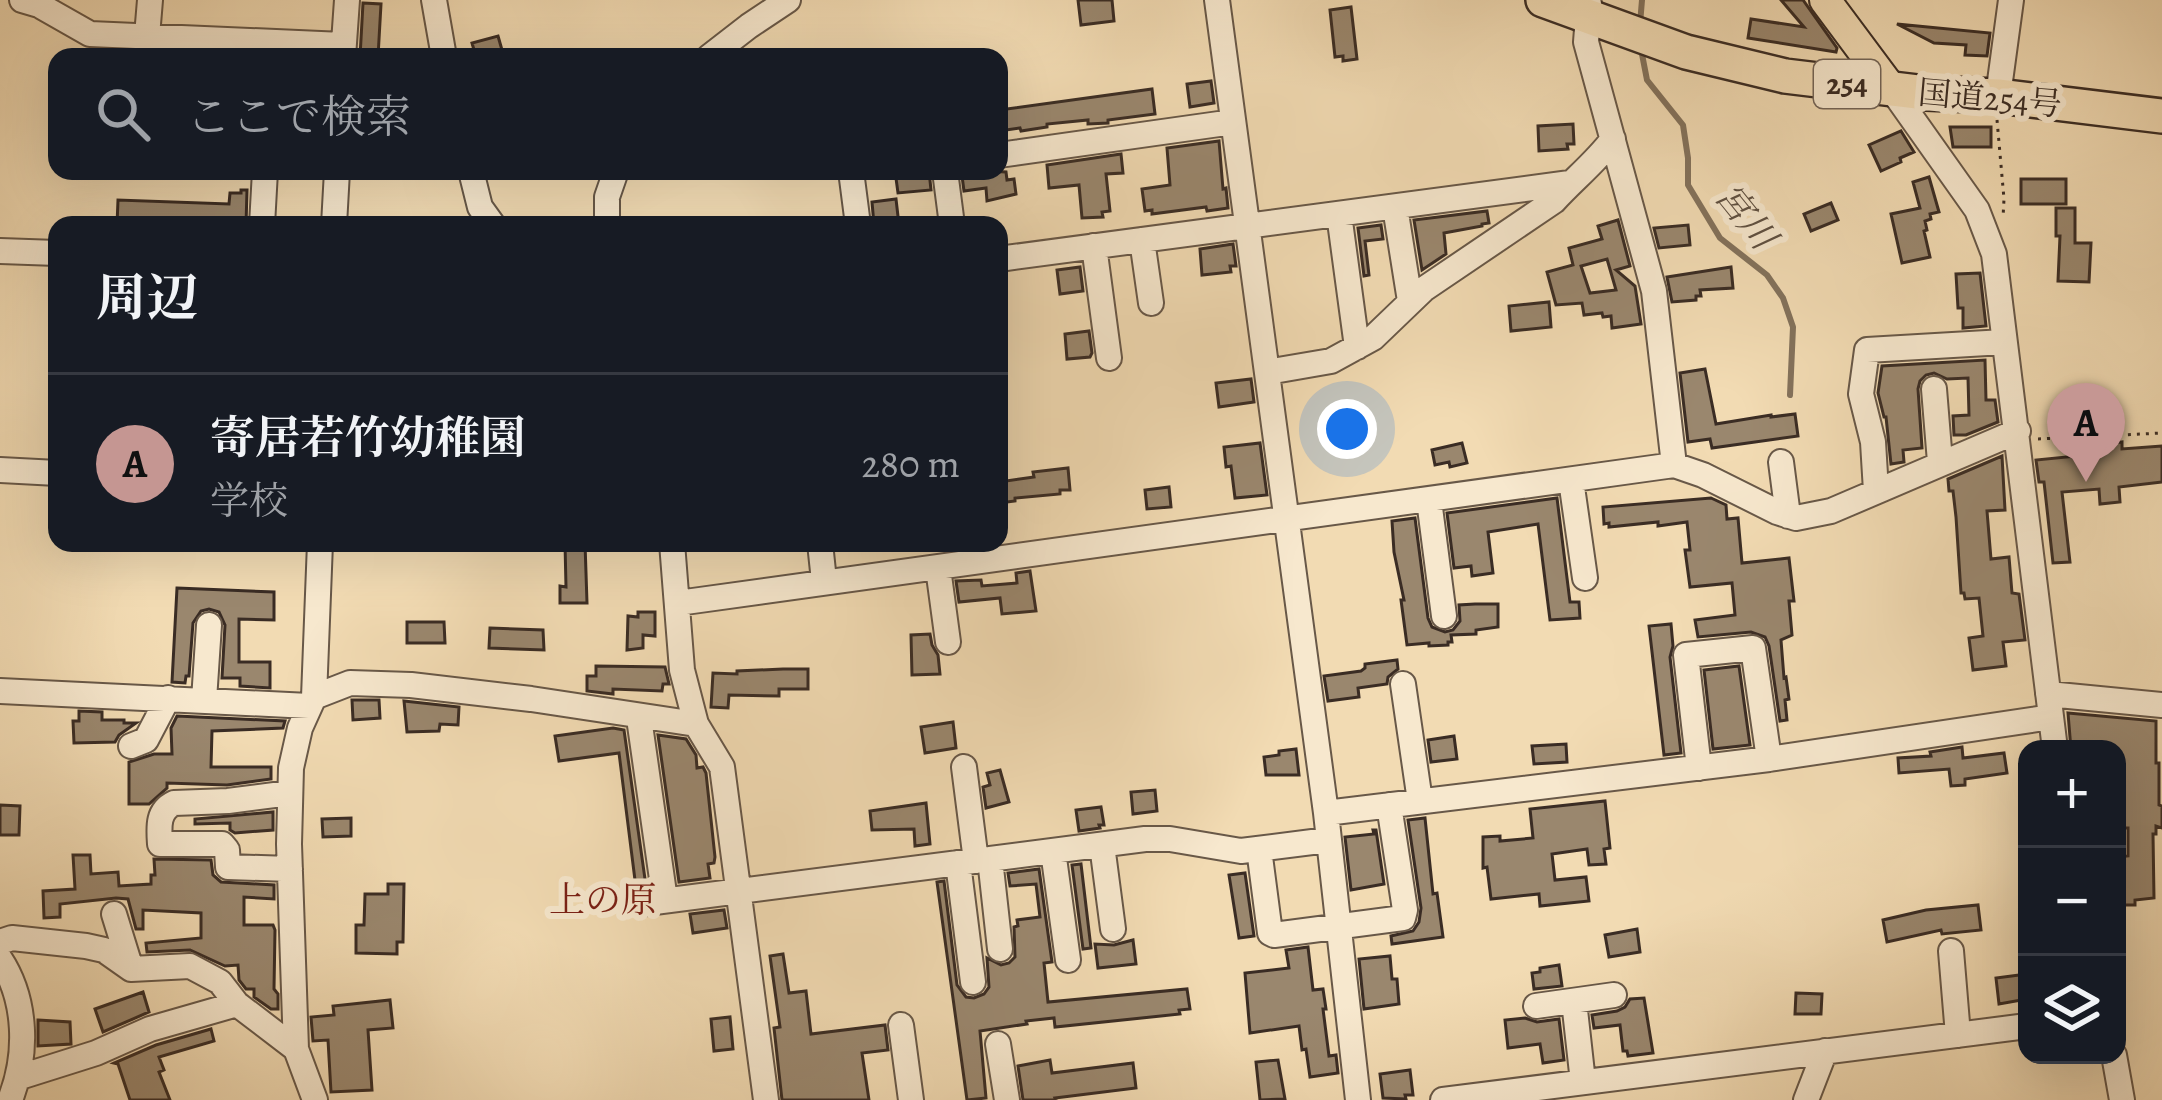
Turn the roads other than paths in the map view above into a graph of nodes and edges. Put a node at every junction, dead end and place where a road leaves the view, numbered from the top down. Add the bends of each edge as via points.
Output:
1 (22, 0) edge
2 (150, 0) edge
3 (347, 0) edge
4 (434, 0) edge
5 (788, 0) edge
6 (1217, 0) edge
7 (1543, 0) edge
8 (1825, 0) edge
9 (2011, 0) edge
10 (1588, 9) edge
11 (74, 13) edge
12 (147, 36) junction
13 (304, 48) edge
14 (343, 48) edge
15 (442, 48) edge
16 (720, 48) edge
17 (1892, 90) junction
18 (1998, 96) junction
19 (2162, 116) edge
20 (1233, 122) junction
21 (1613, 140) junction
22 (1008, 154) edge
23 (264, 180) edge
24 (336, 180) edge
25 (473, 180) edge
26 (613, 180) edge
27 (851, 180) edge
28 (946, 180) edge
29 (1570, 183) junction
30 (1395, 206) junction
31 (1339, 214) junction
32 (262, 216) edge
33 (334, 216) edge
34 (487, 216) edge
35 (607, 216) edge
36 (857, 216) edge
37 (951, 216) edge
38 (1247, 226) junction
39 (1142, 240) junction
40 (1094, 246) junction
41 (0, 250) edge
42 (48, 253) edge
43 (1008, 258) edge
44 (1410, 301) junction
45 (1151, 303) dead end
46 (2004, 342) junction
47 (1357, 347) junction
48 (1108, 358) dead end
49 (1267, 372) junction
50 (1934, 389) dead end
51 (2018, 436) junction
52 (1780, 462) dead end
53 (1940, 462) junction
54 (1674, 465) junction
55 (0, 470) edge
56 (48, 472) edge
57 (1571, 480) junction
58 (1876, 491) junction
59 (1429, 500) junction
60 (1788, 516) junction
61 (1287, 520) junction
62 (320, 552) edge
63 (674, 552) edge
64 (821, 552) edge
65 (938, 568) junction
66 (1585, 578) dead end
67 (824, 581) junction
68 (678, 603) junction
69 (1444, 616) dead end
70 (209, 625) dead end
71 (948, 642) dead end
72 (1403, 684) dead end
73 (0, 691) edge
74 (168, 698) junction
75 (205, 700) junction
76 (312, 701) junction
77 (2162, 705) edge
78 (2050, 706) junction
79 (639, 718) junction
80 (696, 724) junction
81 (2054, 740) edge
82 (131, 746) dead end
83 (1769, 760) junction
84 (964, 767) dead end
85 (1699, 768) junction
86 (290, 793) junction
87 (1420, 801) junction
88 (1389, 805) junction
89 (1326, 813) junction
90 (1328, 840) junction
91 (1102, 845) junction
92 (1259, 849) junction
93 (1053, 851) junction
94 (975, 861) junction
95 (290, 869) junction
96 (741, 892) junction
97 (665, 900) junction
98 (639, 904) dead end
99 (114, 914) dead end
100 (1113, 928) dead end
101 (1339, 928) junction
102 (0, 942) edge
103 (1000, 949) dead end
104 (1951, 951) dead end
105 (0, 959) edge
106 (1068, 961) dead end
107 (131, 969) junction
108 (974, 982) dead end
109 (1614, 995) dead end
110 (1574, 1000) junction
111 (237, 1004) junction
112 (1536, 1006) dead end
113 (901, 1024) dead end
114 (2018, 1027) edge
115 (1958, 1035) junction
116 (998, 1044) dead end
117 (296, 1049) junction
118 (1825, 1051) junction
119 (2116, 1064) edge
120 (1598, 1087) edge
121 (15, 1088) edge
122 (315, 1100) edge
123 (766, 1100) edge
124 (911, 1100) edge
125 (1006, 1100) edge
126 (1358, 1100) edge
127 (1443, 1100) edge
128 (1806, 1100) edge
129 (2122, 1100) edge

1 - 11 street
2 - 12 street
3 - 14 street
4 - 15 street
5 - 16 street
6 - 20 street
7 - 10 highway, 国道254号 / 254
8 - 17 main road
9 - 18 street
10 - 17 highway, 国道254号 / 254 via 1745,68
10 - 21 street via 1586,42
11 - 12 street via 90,34
12 - 13 street
17 - 18 highway, 国道254号 / 254
17 - 46 street via 1977,210 1994,254
18 - 19 highway, 国道254号 / 254
20 - 22 street
20 - 38 street
21 - 29 street
21 - 54 street via 1654,291
23 - 32 street
24 - 33 street
25 - 34 street
26 - 35 street
27 - 36 street
28 - 37 street
29 - 30 street
29 - 44 street
30 - 31 street
30 - 44 street
31 - 38 street
31 - 47 street
38 - 39 street
38 - 49 street
39 - 40 street
39 - 45 street
40 - 43 street
40 - 48 street
41 - 42 street
44 - 47 street
46 - 51 street
46 - 58 street via 1867,350 1861,394
47 - 49 street via 1331,361
49 - 61 street
50 - 53 street
51 - 53 street
51 - 78 street
52 - 60 street
53 - 58 street
54 - 57 street
54 - 60 street
55 - 56 street
57 - 59 street
57 - 66 street
58 - 60 street via 1831,511
59 - 61 street
59 - 69 street
61 - 65 street
61 - 89 street
62 - 76 street
63 - 68 street
64 - 67 street
65 - 67 street
65 - 71 street
67 - 68 street
68 - 80 street
70 - 75 street
72 - 87 street
73 - 74 street
74 - 75 street
74 - 82 street via 146,740
75 - 76 street
76 - 79 street via 350,683 411,685
76 - 86 street
77 - 78 street
78 - 81 street
78 - 83 street
79 - 80 street
79 - 97 street
80 - 96 street via 722,767
83 - 85 street
83 - 85 street via 1753,648 1686,655
84 - 94 street
85 - 87 street
86 - 95 street
86 - 95 street via 174,803 158,823 160,844 222,844 228,867
87 - 88 street
88 - 89 street
88 - 101 street via 1403,918
89 - 90 street
90 - 92 street
90 - 101 street
91 - 92 street via 1170,839
91 - 93 street
91 - 100 street
92 - 101 street via 1270,933
93 - 94 street
93 - 106 street
94 - 96 street
94 - 103 street
94 - 108 street
95 - 117 street
96 - 97 street
96 - 123 street
97 - 98 street
99 - 107 street
101 - 126 street
102 - 107 street via 86,946
104 - 115 street
105 - 121 street via 14,980 22,1034
107 - 111 street via 190,966 220,982
109 - 110 street
110 - 112 street
110 - 120 street
111 - 117 street
111 - 121 street via 150,1029
113 - 124 street
114 - 115 street
115 - 118 street
116 - 125 street
117 - 122 street
118 - 120 street
118 - 128 street
119 - 129 street
120 - 127 street

